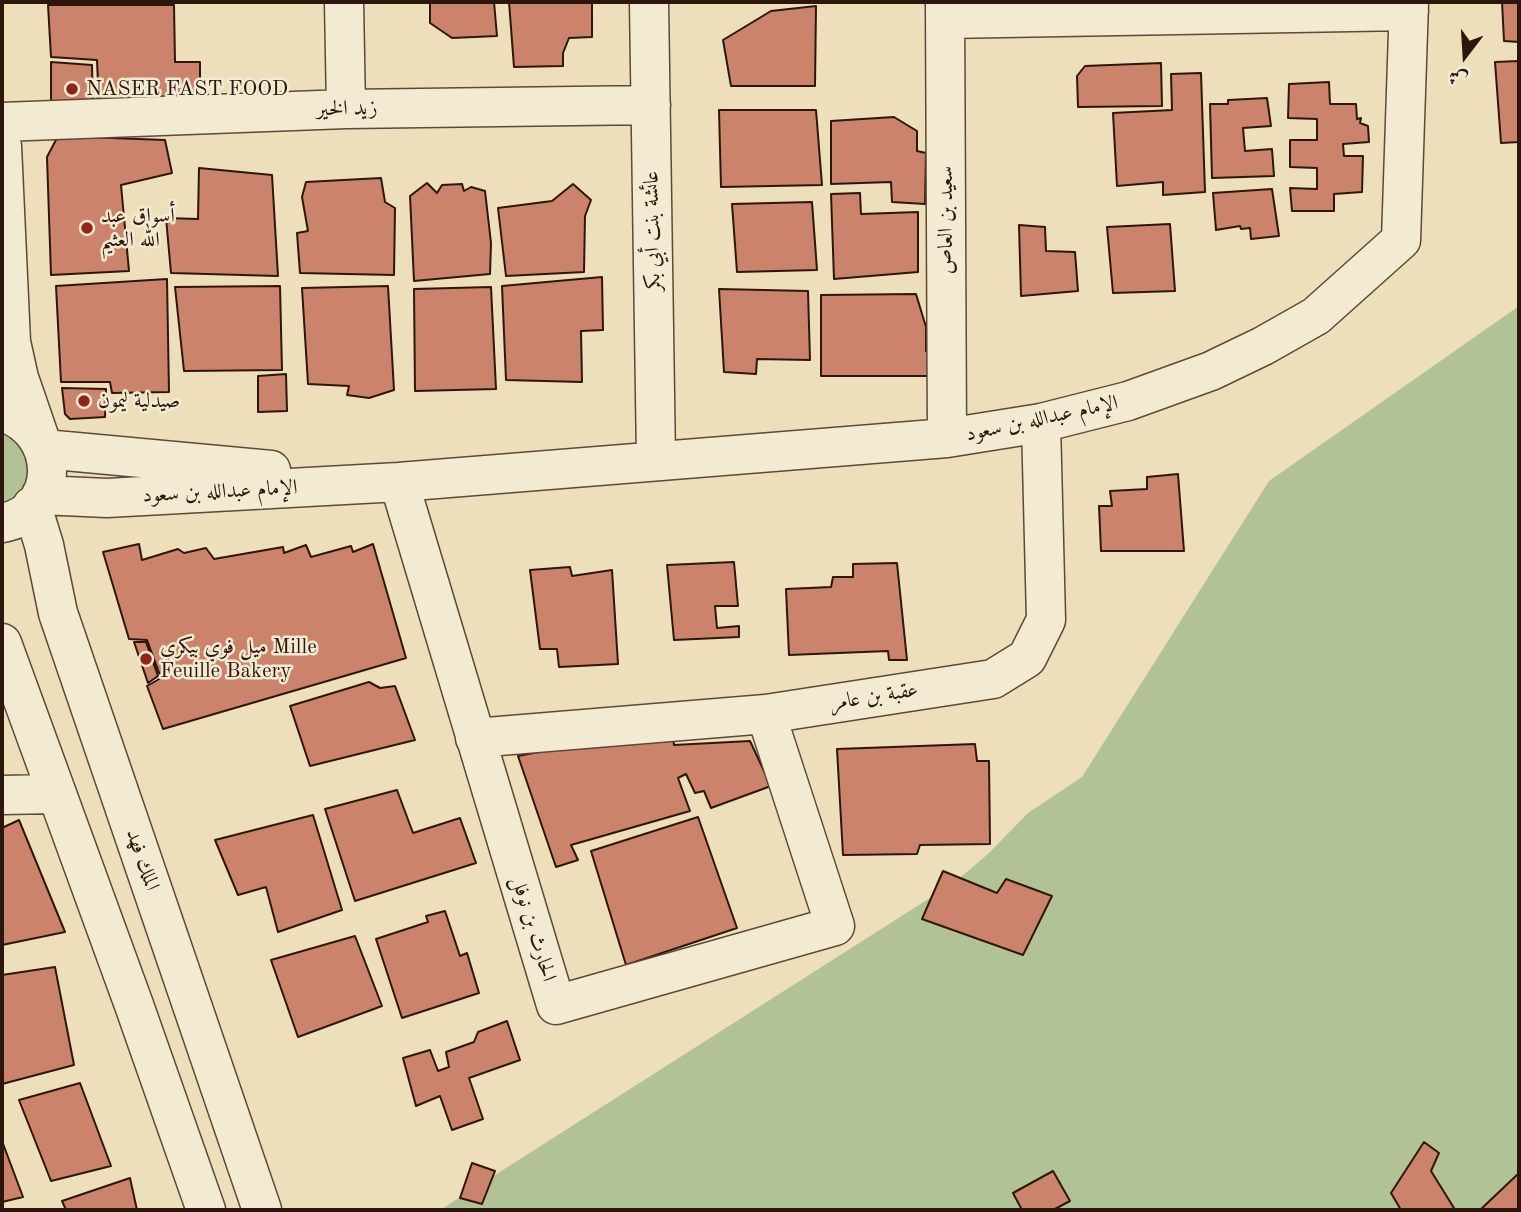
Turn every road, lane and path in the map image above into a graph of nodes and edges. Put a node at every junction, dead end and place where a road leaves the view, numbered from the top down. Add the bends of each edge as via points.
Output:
1 (344, 2) edge
2 (649, 2) edge
3 (1409, 6) edge
4 (945, 10) edge
5 (651, 105) junction
6 (346, 108) junction
7 (2, 122) edge
8 (2, 146) edge
9 (2, 412) edge
10 (1041, 423) junction
11 (947, 438) junction
12 (42, 444) junction
13 (656, 460) junction
14 (399, 482) junction
15 (25, 508) edge
16 (2, 643) edge
17 (766, 714) junction
18 (475, 738) junction
19 (56, 794) junction
20 (2, 795) edge
21 (206, 1210) edge
22 (262, 1210) edge

1 - 6 street
2 - 5 street, عائشة بنت أبي بكر
3 - 4 street
3 - 10 street, الإمام عبدالله بن سعود via 1401,240 1316,316 1263,346 1211,371 1128,401
4 - 11 street, سعيد بن العاص
5 - 6 street, زيد الخير
5 - 13 street, عائشة بنت أبي بكر
6 - 7 street, زيد الخير
8 - 12 street via 11,342
9 - 12 street via 29,425
10 - 11 street, الإمام عبدالله بن سعود
10 - 17 street, عقبة بن عامر via 1046,620 1027,658 993,679
11 - 13 street, الإمام عبدالله بن سعود
12 - 14 street, الإمام عبدالله بن سعود
12 - 15 street via 48,463
13 - 14 street, الإمام عبدالله بن سعود
14 - 15 street, الإمام عبدالله بن سعود via 107,498
14 - 18 street, الحارث بن نوفل
15 - 22 street, الملك فهد via 44,545 58,613
16 - 19 street
17 - 18 street, عقبة بن عامر
17 - 18 street, الحارث بن نوفل via 835,926 556,1005
19 - 20 street
19 - 21 street

